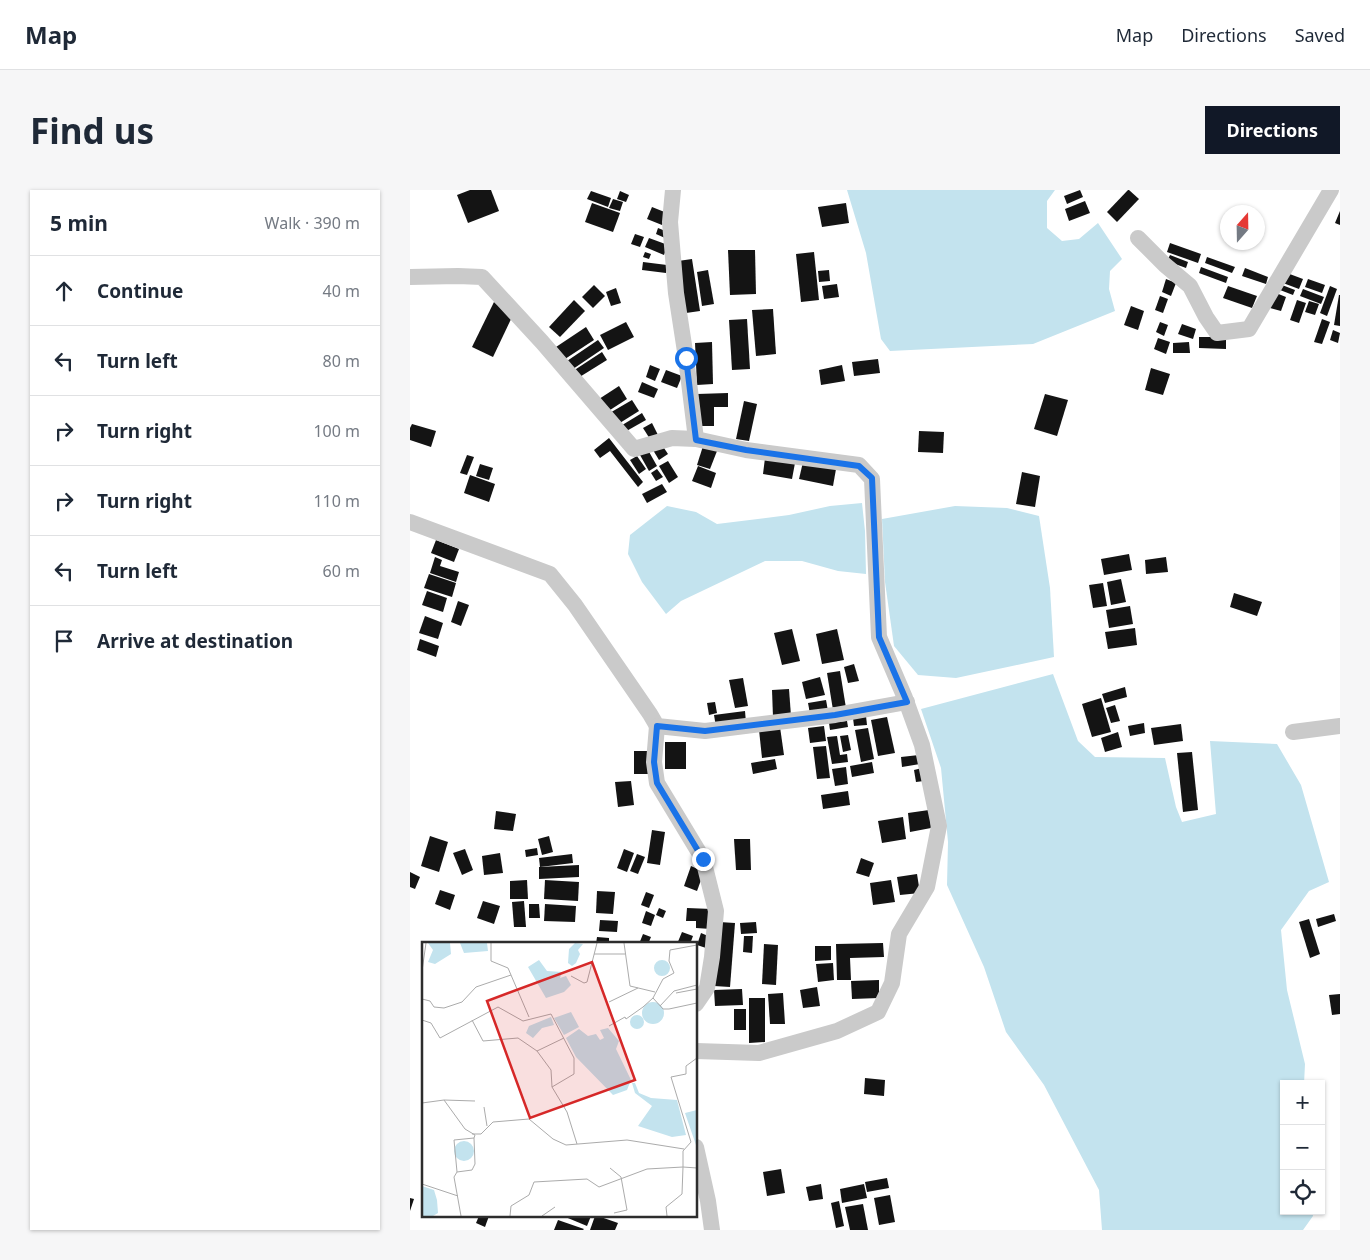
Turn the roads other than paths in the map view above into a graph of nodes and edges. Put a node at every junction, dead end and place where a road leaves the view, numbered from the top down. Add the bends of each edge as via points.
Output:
1 (673, 190) edge
2 (1331, 190) edge
3 (1138, 238) dead end
4 (410, 278) edge
5 (696, 440) junction
6 (410, 522) edge
7 (907, 702) junction
8 (657, 726) junction
9 (1340, 726) edge
10 (1293, 732) dead end
11 (698, 1001) edge
12 (698, 1051) edge
13 (698, 1156) edge
14 (712, 1230) edge

1 - 5 street via 670,222 676,293
2 - 3 street via 1249,328 1217,333 1190,286
4 - 5 street via 482,277 634,449 672,438
5 - 7 street via 859,466 872,478 879,637
6 - 8 street via 550,574 575,605
7 - 8 street via 835,715 705,731
7 - 12 street via 922,745 939,826 927,887 899,934 892,983 878,1012 837,1031 759,1053
8 - 11 street via 654,762 657,783 703,859 716,911 707,988
9 - 10 street
13 - 14 street

